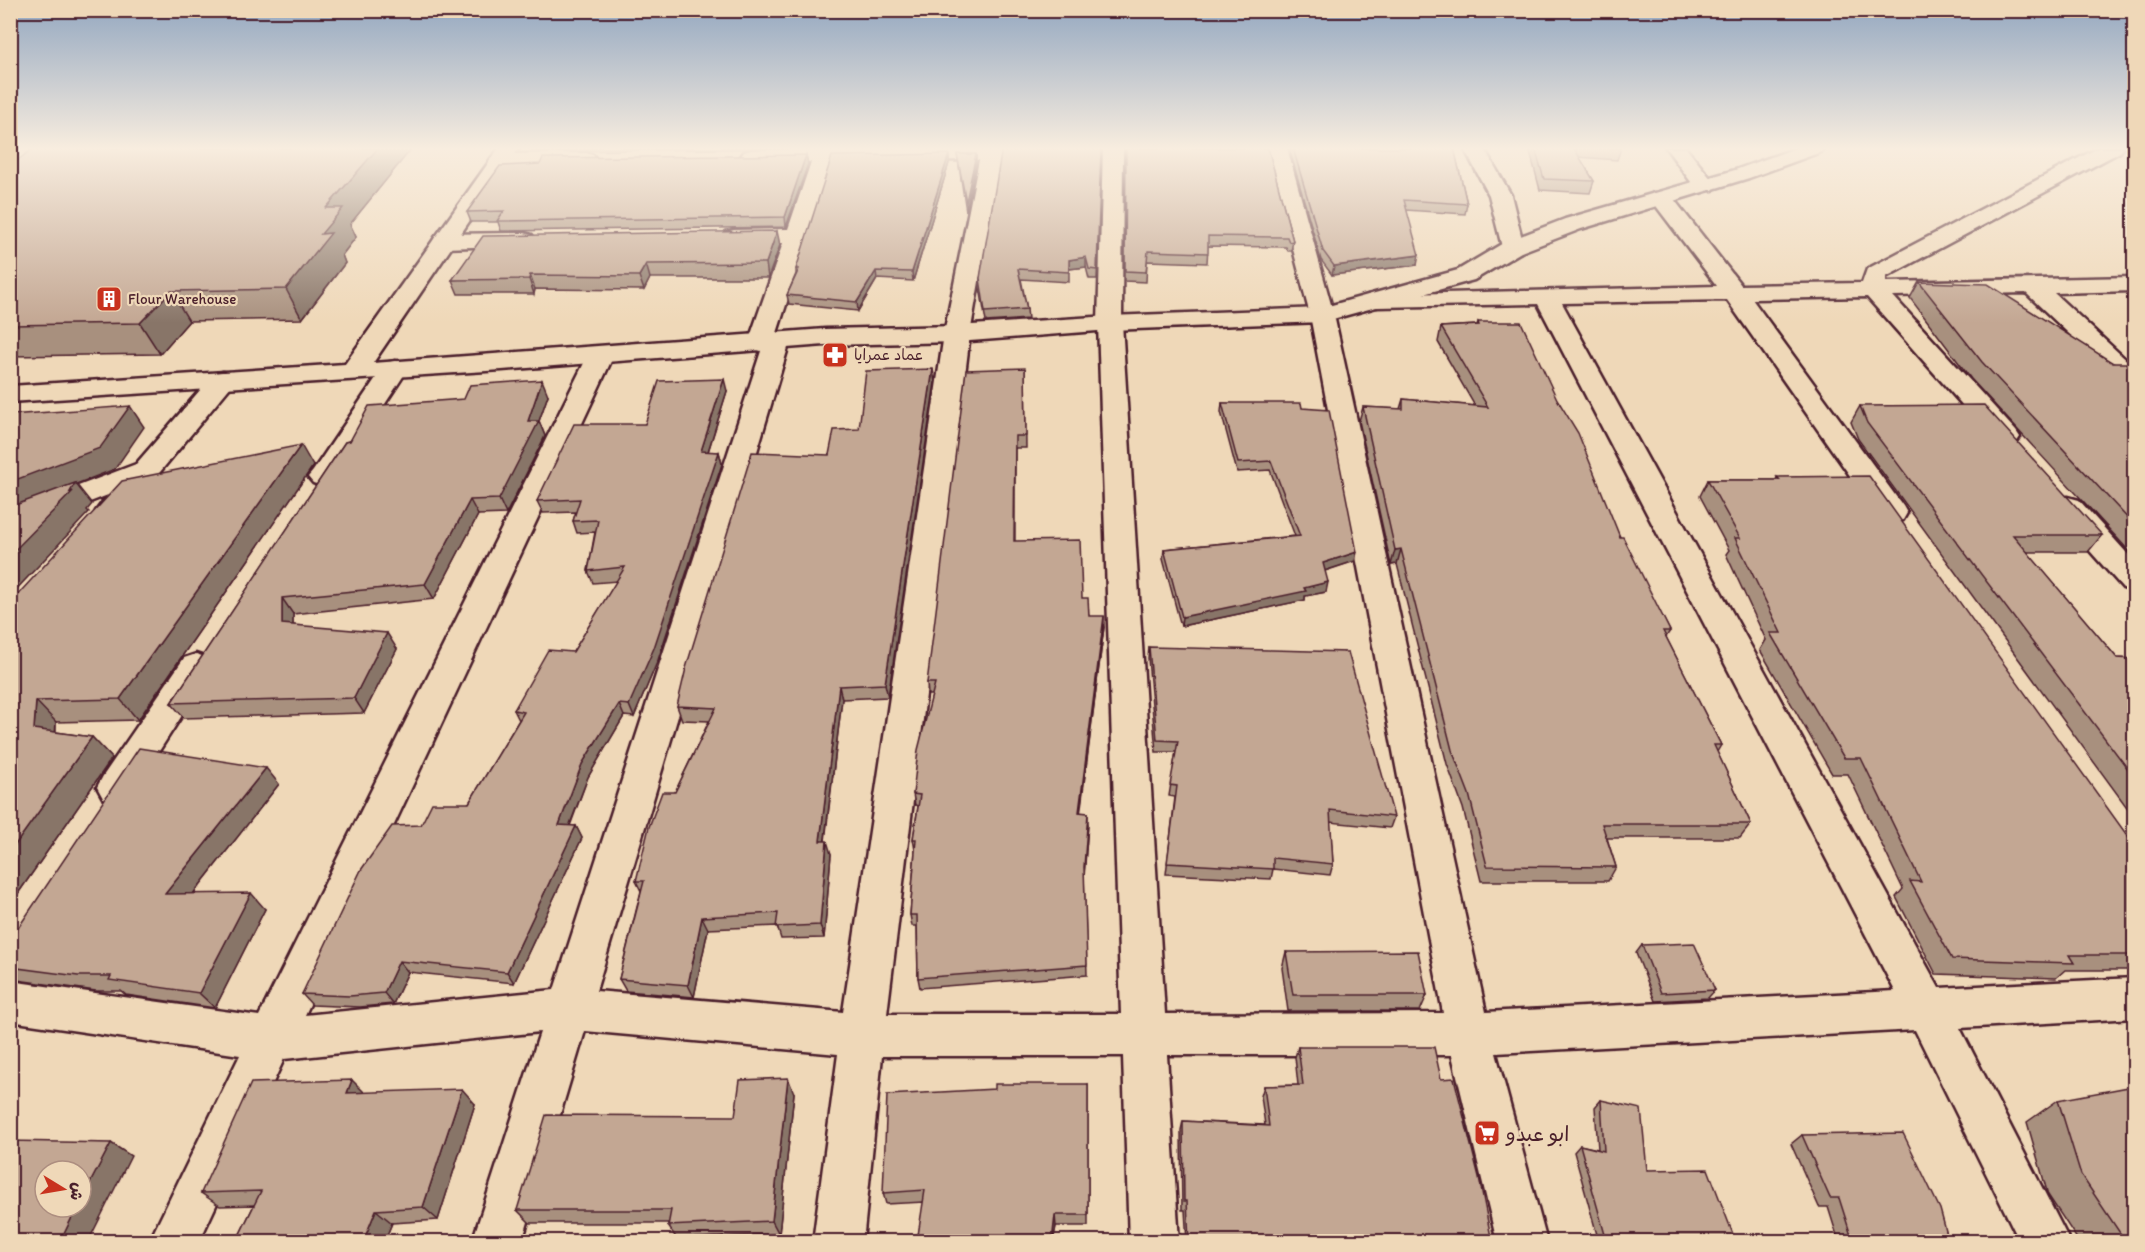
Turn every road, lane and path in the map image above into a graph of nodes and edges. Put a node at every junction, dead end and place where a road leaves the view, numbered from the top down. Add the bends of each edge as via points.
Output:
1 (468, 206) edge
2 (807, 206) edge
3 (981, 206) edge
4 (1112, 206) edge
5 (1293, 206) edge
6 (1503, 206) edge
7 (1632, 206) edge
8 (1668, 206) edge
9 (2003, 206) edge
10 (797, 236) junction
11 (714, 237) edge
12 (550, 239) edge
13 (444, 241) junction
14 (1513, 247) junction
15 (2134, 284) edge
16 (2032, 285) junction
17 (1873, 289) junction
18 (1734, 292) junction
19 (1546, 297) junction
20 (1377, 300) junction
21 (1322, 315) junction
22 (1110, 323) junction
23 (957, 334) junction
24 (769, 342) junction
25 (601, 355) junction
26 (395, 369) junction
27 (353, 372) junction
28 (223, 380) junction
29 (2134, 381) edge
30 (10, 394) edge
31 (2023, 457) edge
32 (149, 468) junction
33 (2055, 492) edge
34 (309, 498) edge
35 (10, 523) edge
36 (95, 528) edge
37 (1906, 533) edge
38 (2134, 580) edge
39 (216, 637) edge
40 (97, 816) edge
41 (2134, 998) edge
42 (10, 1001) edge
43 (569, 1009) junction
44 (1928, 1011) junction
45 (1469, 1034) junction
46 (862, 1035) junction
47 (1143, 1035) junction
48 (273, 1039) junction
49 (173, 1242) edge
50 (497, 1242) edge
51 (838, 1242) edge
52 (1154, 1242) edge
53 (1522, 1242) edge
54 (2046, 1242) edge

1 - 13 street
2 - 10 street
3 - 23 street
4 - 22 street
5 - 21 street
6 - 14 street
7 - 14 street
8 - 18 street
9 - 17 street via 1875,274
10 - 11 street
10 - 24 street
12 - 13 street
13 - 27 street
14 - 20 street via 1466,275
15 - 16 street
16 - 17 street
16 - 29 street
17 - 18 street
17 - 31 street
18 - 19 street
18 - 37 street
19 - 20 street
19 - 44 street
20 - 21 street
21 - 22 street
21 - 45 street
22 - 23 street
22 - 47 street
23 - 24 street
23 - 46 street
24 - 25 street
24 - 43 street
25 - 26 street
25 - 48 street
26 - 27 street
26 - 34 street
27 - 28 street
28 - 30 street
28 - 32 street
32 - 35 street
32 - 36 street
33 - 38 street
39 - 40 street
41 - 44 street
42 - 48 street
43 - 46 street
43 - 48 street
43 - 50 street
44 - 45 street
44 - 54 street
45 - 47 street
45 - 53 street
46 - 47 street
46 - 51 street
47 - 52 street
48 - 49 street

